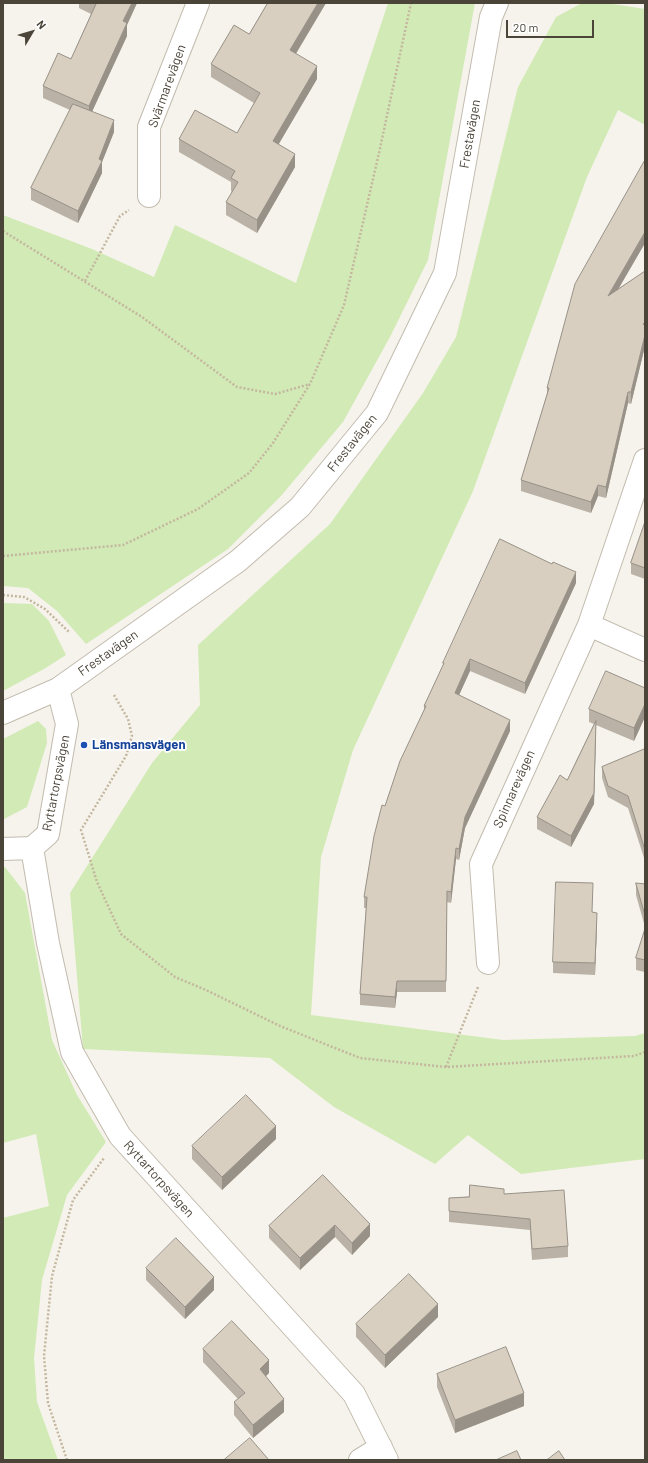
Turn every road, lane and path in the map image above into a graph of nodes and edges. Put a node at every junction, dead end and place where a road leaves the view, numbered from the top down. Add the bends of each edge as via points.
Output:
1 (198, 3) edge
2 (411, 3) edge
3 (497, 3) edge
4 (149, 196) joint
5 (3, 231) edge
6 (85, 281) junction
7 (310, 384) junction
8 (645, 460) edge
9 (3, 556) edge
10 (3, 594) edge
11 (589, 625) junction
12 (70, 633) dead end
13 (645, 650) edge
14 (58, 689) junction
15 (114, 695) dead end
16 (3, 713) edge
17 (32, 848) junction
18 (3, 849) edge
19 (488, 963) joint
20 (645, 1052) edge
21 (446, 1067) junction
22 (120, 1136) junction
23 (384, 1453) edge
24 (67, 1460) edge
25 (360, 1460) edge

1 - 4 street, Svärmarevägen via 149,127
2 - 7 path via 344,305
3 - 14 street, Frestavägen via 491,17 445,273 377,414 300,507 238,561
4 - 6 path via 120,216
5 - 6 path
6 - 7 path via 142,317 237,387 274,394
7 - 9 path via 273,443 249,473 198,509 123,545
8 - 11 street, Spinnarevägen
10 - 12 path via 24,598 45,609
11 - 13 street
11 - 19 street, Spinnarevägen via 481,864
14 - 16 street, Frestavägen
14 - 17 street, Ryttartorpsvägen via 67,724 48,834
15 - 21 path via 128,719 132,736 126,756 81,830 97,882 121,934 174,978 206,990 280,1026 360,1058
17 - 18 street
17 - 22 street, Ryttartorpsvägen via 48,943 72,1052
19 - 21 path
20 - 21 path via 634,1056
22 - 23 street, Ryttartorpsvägen via 354,1394
22 - 24 path via 73,1200 52,1276 44,1356 48,1403
23 - 25 street

